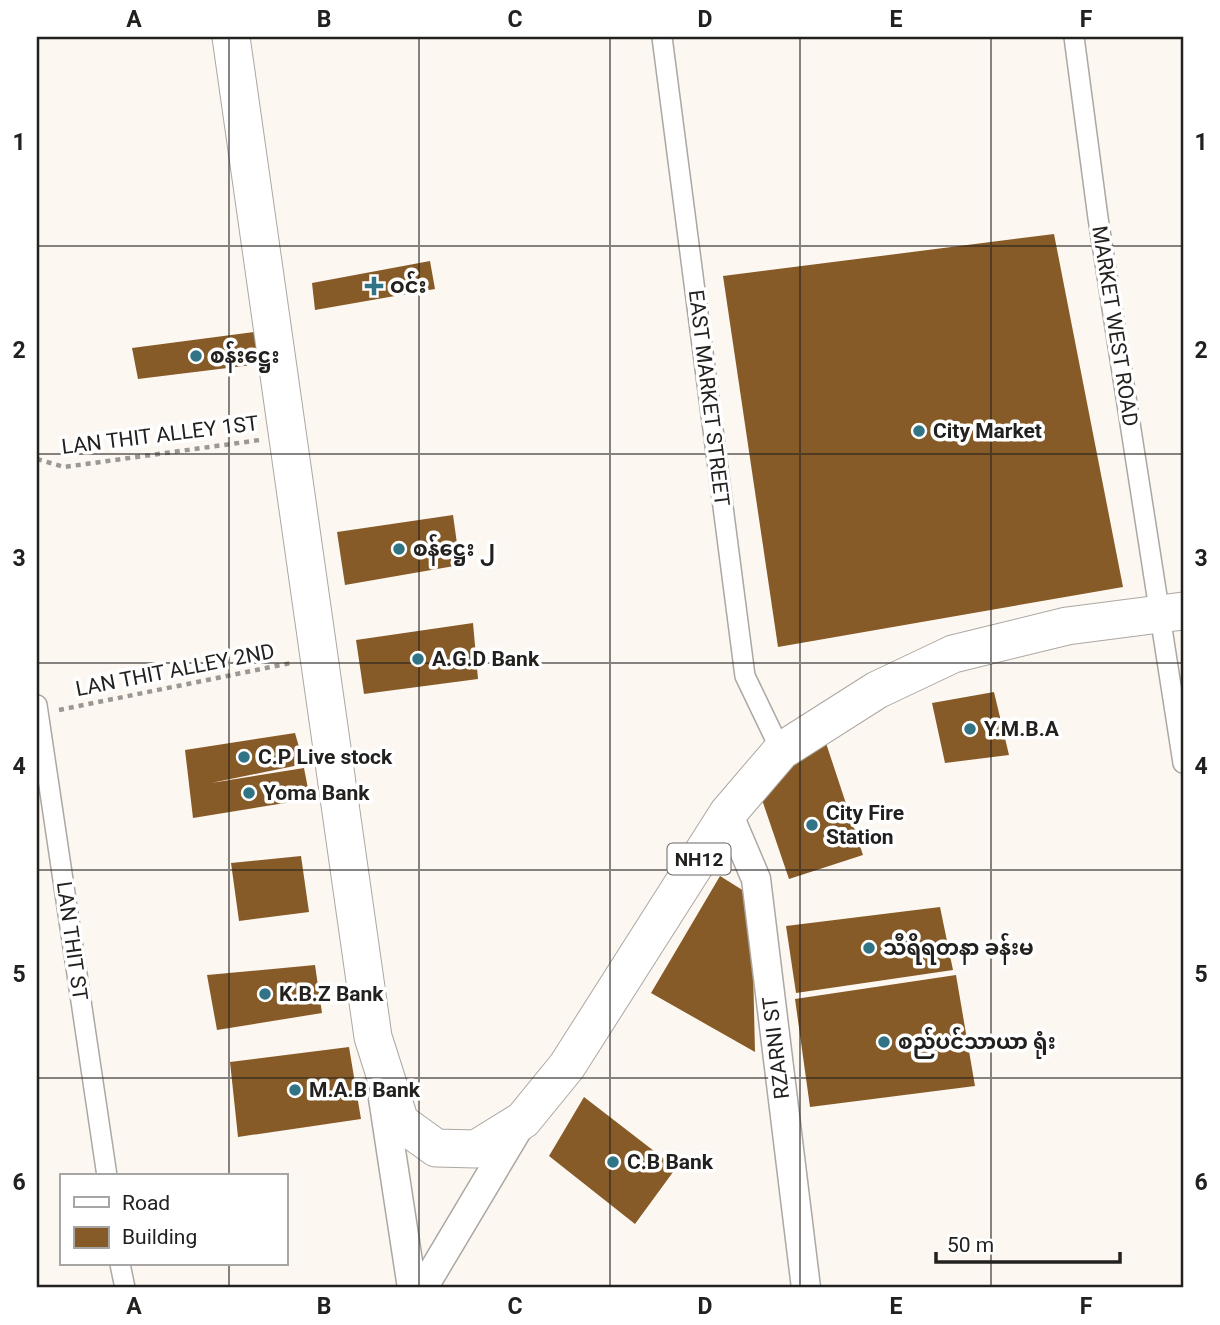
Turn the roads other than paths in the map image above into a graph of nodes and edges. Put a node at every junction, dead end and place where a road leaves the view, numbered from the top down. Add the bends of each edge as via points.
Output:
1 (231, 37) edge
2 (662, 37) edge
3 (1074, 37) edge
4 (1172, 612) edge
5 (37, 710) edge
6 (781, 751) junction
7 (1183, 763) edge
8 (728, 813) junction
9 (373, 1037) junction
10 (523, 1120) junction
11 (107, 1174) edge
12 (120, 1266) edge
13 (125, 1288) edge
14 (412, 1288) edge
15 (423, 1288) edge
16 (806, 1288) edge

1 - 9 highway, NH12
2 - 6 street, EAST MARKET STREET via 745,676
3 - 4 street, MARKET WEST ROAD via 1098,218
4 - 6 highway, NH12 via 1067,626 953,654 877,690
4 - 7 street, MARKET WEST ROAD
5 - 11 street, LAN THIT ST
6 - 8 highway, NH12
8 - 10 highway, NH12 via 567,1066
8 - 16 street, RZARNI ST via 755,879
9 - 10 highway, NH12 via 400,1122 436,1148 476,1149
9 - 14 street
10 - 15 street
12 - 13 street

